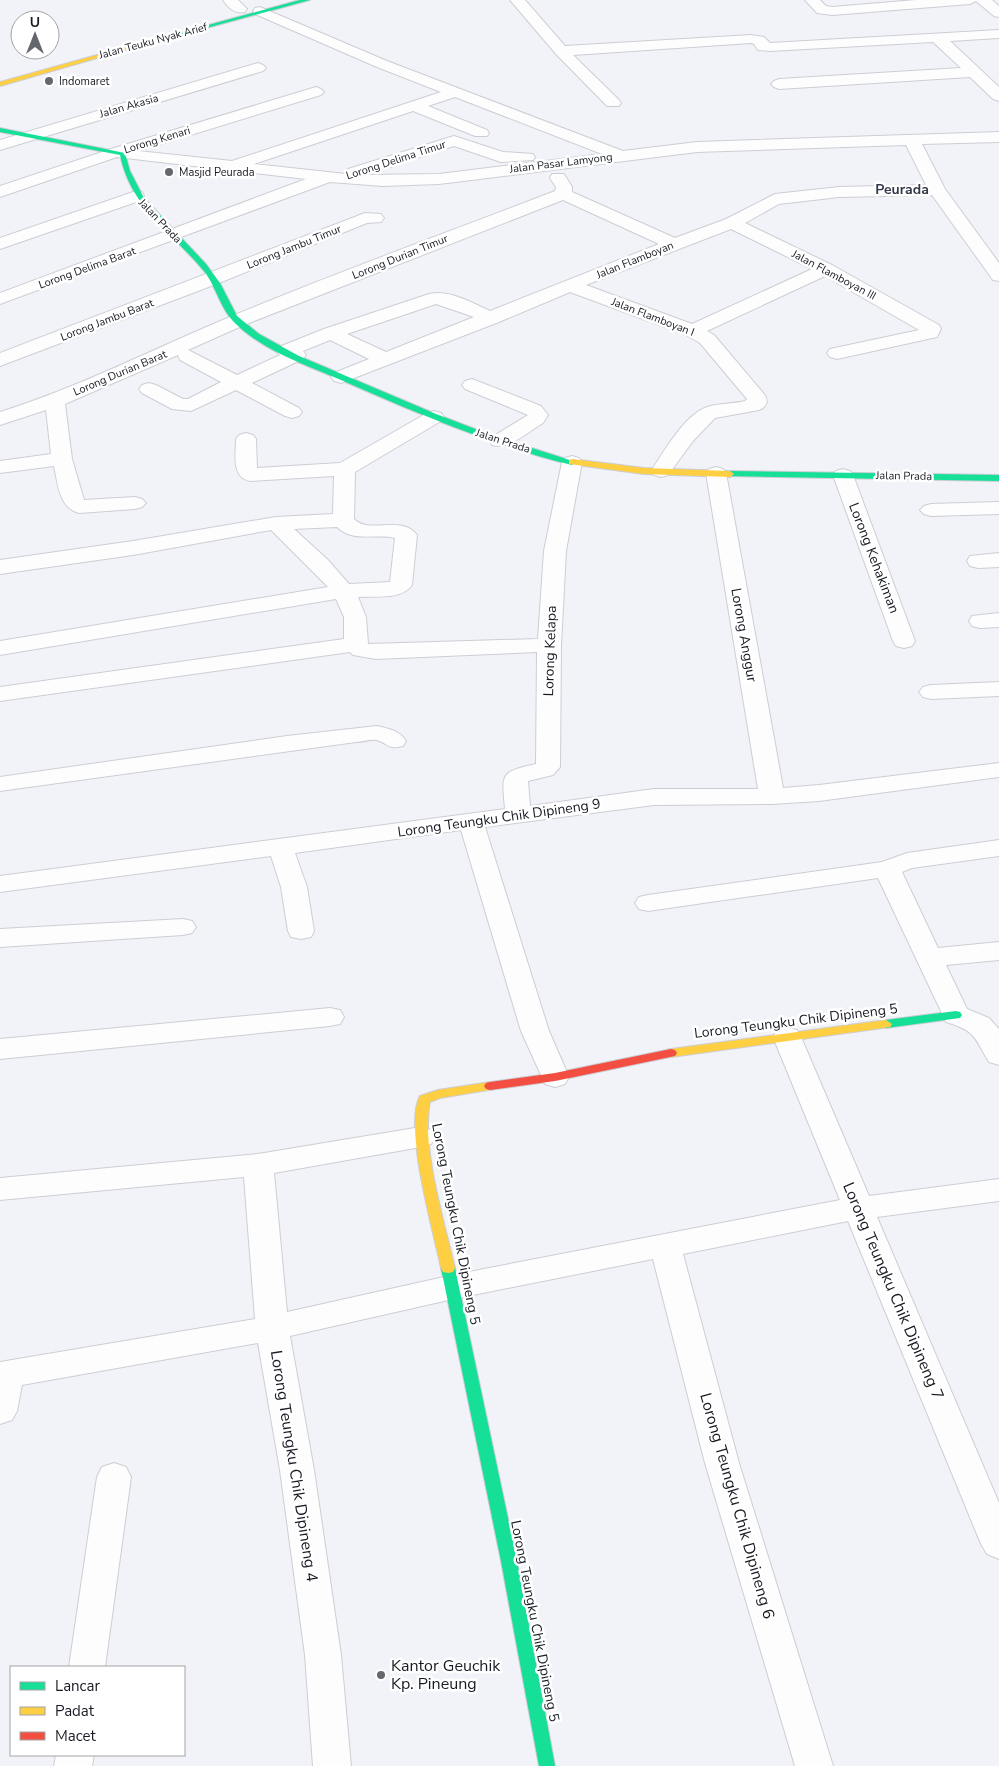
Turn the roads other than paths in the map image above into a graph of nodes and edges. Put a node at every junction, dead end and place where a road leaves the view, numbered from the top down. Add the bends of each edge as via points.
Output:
1 (274, 0) edge
2 (306, 0) edge
3 (516, 0) edge
4 (812, 0) edge
5 (970, 0) edge
6 (983, 0) edge
7 (235, 4) edge
8 (260, 11) junction
9 (999, 13) edge
10 (999, 34) edge
11 (937, 37) junction
12 (561, 51) junction
13 (258, 68) dead end
14 (972, 72) junction
15 (0, 75) edge
16 (0, 84) edge
17 (779, 84) dead end
18 (316, 92) dead end
19 (456, 92) junction
20 (999, 96) edge
21 (613, 103) dead end
22 (414, 106) junction
23 (0, 130) edge
24 (480, 132) dead end
25 (28, 136) junction
26 (999, 137) edge
27 (912, 140) junction
28 (0, 145) edge
29 (120, 153) junction
30 (622, 156) junction
31 (231, 165) junction
32 (541, 166) junction
33 (333, 177) junction
34 (937, 190) junction
35 (0, 192) edge
36 (563, 194) junction
37 (136, 196) junction
38 (375, 218) dead end
39 (732, 223) junction
40 (174, 236) junction
41 (0, 244) edge
42 (674, 244) junction
43 (826, 269) junction
44 (999, 276) edge
45 (213, 279) junction
46 (572, 286) junction
47 (0, 299) edge
48 (492, 318) junction
49 (237, 321) junction
50 (692, 331) junction
51 (331, 333) junction
52 (291, 353) junction
53 (837, 353) dead end
54 (187, 356) dead end
55 (385, 359) junction
56 (0, 360) edge
57 (341, 377) junction
58 (237, 382) junction
59 (472, 385) dead end
60 (150, 389) dead end
61 (55, 400) junction
62 (292, 412) dead end
63 (434, 417) junction
64 (0, 418) edge
65 (246, 439) dead end
66 (500, 441) junction
67 (62, 459) junction
68 (572, 462) junction
69 (0, 467) edge
70 (345, 469) junction
71 (661, 471) junction
72 (716, 473) junction
73 (843, 475) junction
74 (999, 478) edge
75 (135, 503) dead end
76 (999, 508) edge
77 (931, 510) dead end
78 (343, 520) junction
79 (276, 523) junction
80 (0, 567) edge
81 (342, 591) junction
82 (904, 641) dead end
83 (355, 644) junction
84 (548, 645) junction
85 (0, 648) edge
86 (999, 689) edge
87 (932, 692) dead end
88 (0, 694) edge
89 (394, 741) dead end
90 (999, 770) edge
91 (0, 784) edge
92 (772, 796) junction
93 (518, 816) junction
94 (471, 823) junction
95 (280, 848) junction
96 (999, 848) edge
97 (887, 869) junction
98 (0, 884) edge
99 (648, 903) dead end
100 (183, 927) dead end
101 (301, 931) dead end
102 (0, 938) edge
103 (999, 951) edge
104 (929, 958) junction
105 (956, 1015) junction
106 (330, 1017) dead end
107 (787, 1037) junction
108 (0, 1049) edge
109 (999, 1055) edge
110 (555, 1077) junction
111 (421, 1137) junction
112 (258, 1165) junction
113 (0, 1189) edge
114 (999, 1190) edge
115 (858, 1208) junction
116 (665, 1246) junction
117 (453, 1287) junction
118 (272, 1328) junction
119 (4, 1375) edge
120 (0, 1411) edge
121 (114, 1476) dead end
122 (999, 1544) edge
123 (87, 1666) edge
124 (332, 1766) edge
125 (547, 1766) edge
126 (814, 1766) edge

1 - 7 main road, Jalan Teuku Nyak Arief
2 - 8 main road, Jalan Teuku Nyak Arief
3 - 12 street
4 - 5 street via 822,10 832,11
6 - 9 street
7 - 15 main road, Jalan Teuku Nyak Arief
8 - 16 main road, Jalan Teuku Nyak Arief
8 - 19 street
10 - 11 street
11 - 12 street via 770,47 763,47 759,40 751,39
11 - 14 street
12 - 21 street
13 - 25 street, Jalan Akasia
14 - 17 street
14 - 20 street
18 - 29 street, Lorong Kenari
19 - 22 street
19 - 30 street
22 - 24 street
22 - 31 street
23 - 25 main road
25 - 28 street, Jalan Akasia
25 - 29 main road
26 - 27 street, Jalan Pasar Lamyong
27 - 30 street, Jalan Pasar Lamyong via 697,147
27 - 34 street
29 - 31 street, Jalan Pasar Lamyong
29 - 35 street, Lorong Kenari
29 - 37 main road, Jalan Prada via 127,180
30 - 32 street, Jalan Pasar Lamyong
31 - 33 street, Jalan Pasar Lamyong
32 - 33 street, Jalan Pasar Lamyong via 439,179 383,181
32 - 33 street, Lorong Delima Timur via 526,157 501,157 454,141
32 - 36 street via 561,182
33 - 40 street, Lorong Delima Timur
34 - 39 street, Jalan Flamboyan via 795,195 775,199
34 - 44 street
36 - 42 street
36 - 49 street, Lorong Durian Timur
37 - 40 main road, Jalan Prada
37 - 41 street
38 - 45 street, Lorong Jambu Timur via 365,218
39 - 42 street, Jalan Flamboyan
39 - 43 street, Jalan Flamboyan III
40 - 45 main road, Jalan Prada
40 - 47 street, Lorong Delima Barat
42 - 46 street, Jalan Flamboyan
43 - 50 street
43 - 53 street, Jalan Flamboyan III via 932,329 930,333
45 - 49 main road, Jalan Prada
45 - 56 street, Lorong Jambu Barat
46 - 48 street, Jalan Flamboyan
46 - 50 street, Jalan Flamboyan I
48 - 51 street via 435,298
48 - 55 street, Jalan Flamboyan
49 - 52 main road, Jalan Prada
49 - 61 street, Lorong Durian Barat
50 - 71 street, Jalan Flamboyan I via 707,339 757,398 757,404 713,411 689,431
51 - 52 street
51 - 55 street
52 - 57 main road, Jalan Prada
52 - 58 street
54 - 58 street
55 - 57 street, Jalan Flamboyan
57 - 63 main road, Jalan Prada
58 - 60 street via 184,406
58 - 62 street
59 - 66 street via 534,410 538,416
61 - 64 street, Lorong Durian Barat
61 - 67 street
63 - 66 main road, Jalan Prada
63 - 70 street
65 - 70 street via 250,474
66 - 68 main road, Jalan Prada
67 - 69 street
67 - 75 street via 74,503 79,507
68 - 71 main road, Jalan Prada
68 - 84 street, Lorong Kelapa via 555,551
70 - 78 street
71 - 72 main road, Jalan Prada
72 - 73 main road, Jalan Prada
72 - 92 street, Lorong Anggur
73 - 74 main road, Jalan Prada
73 - 82 street, Lorong Kehakiman
76 - 77 street
78 - 79 street
78 - 81 street via 356,530 396,531 406,535 398,588
79 - 80 street
79 - 81 street
81 - 83 street via 355,615
81 - 85 street
83 - 84 street via 361,650 376,652
83 - 88 street
84 - 93 street, Lorong Kelapa via 548,767 519,774 515,779
86 - 87 street
89 - 91 street via 385,735 356,735
90 - 92 street, Lorong Teungku Chik Dipineng 9
92 - 93 street, Lorong Teungku Chik Dipineng 9 via 654,797
93 - 94 street, Lorong Teungku Chik Dipineng 9
94 - 95 street, Lorong Teungku Chik Dipineng 9
94 - 110 street via 535,1031
95 - 98 street, Lorong Teungku Chik Dipineng 9
95 - 101 street via 294,887
96 - 97 street via 907,861
97 - 99 street
97 - 104 street
100 - 102 street
103 - 104 street
104 - 105 street
105 - 107 main road, Lorong Teungku Chik Dipineng 5
105 - 109 street via 984,1026
106 - 108 street
107 - 110 main road, Lorong Teungku Chik Dipineng 5 via 671,1052
107 - 115 street, Lorong Teungku Chik Dipineng 7
110 - 111 main road, Lorong Teungku Chik Dipineng 5 via 438,1094 424,1099 420,1108
111 - 112 street
111 - 117 main road, Lorong Teungku Chik Dipineng 5
112 - 113 street
112 - 118 street, Lorong Teungku Chik Dipineng 4
114 - 115 street
115 - 116 street
115 - 122 street, Lorong Teungku Chik Dipineng 7
116 - 117 street
116 - 126 street, Lorong Teungku Chik Dipineng 6 via 722,1462
117 - 118 street
117 - 125 main road, Lorong Teungku Chik Dipineng 5
118 - 119 street
118 - 124 street, Lorong Teungku Chik Dipineng 4 via 318,1616
119 - 120 street
121 - 123 street

